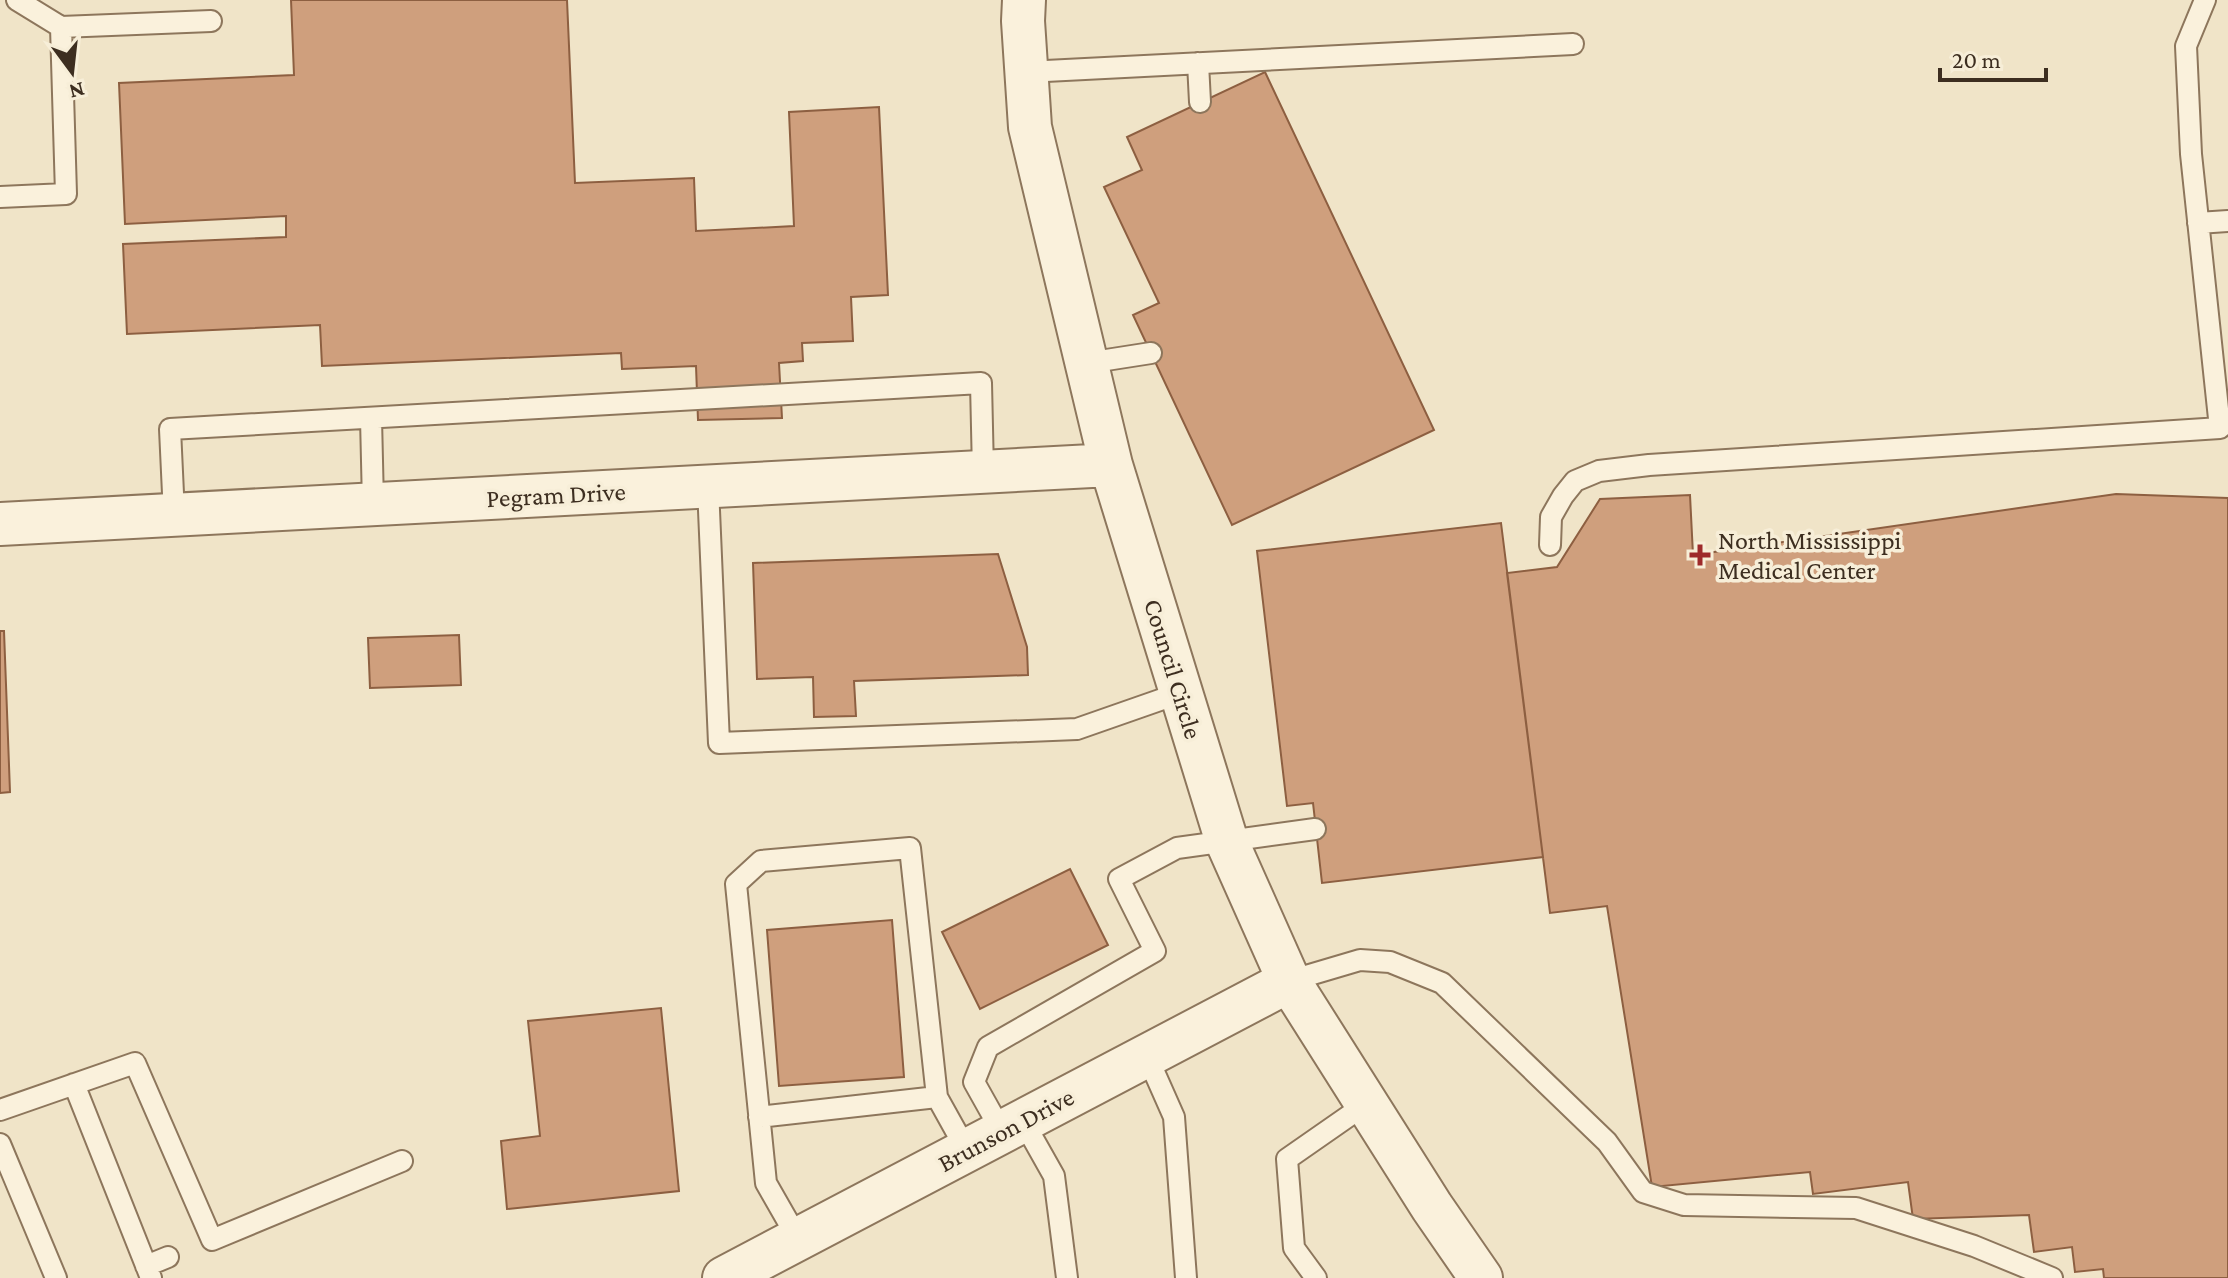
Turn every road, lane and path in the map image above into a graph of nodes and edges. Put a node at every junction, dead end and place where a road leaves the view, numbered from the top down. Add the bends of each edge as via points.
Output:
1 (17, 0) edge
2 (1024, 0) edge
3 (2205, 0) edge
4 (211, 21) dead end
5 (61, 27) junction
6 (1573, 44) dead end
7 (1198, 63) junction
8 (1026, 72) junction
9 (1200, 102) dead end
10 (0, 197) edge
11 (2228, 221) edge
12 (2198, 223) junction
13 (1151, 353) dead end
14 (1087, 363) junction
15 (371, 418) junction
16 (1111, 465) junction
17 (983, 472) junction
18 (708, 487) junction
19 (373, 504) junction
20 (174, 515) junction
21 (0, 524) edge
22 (1550, 545) dead end
23 (1180, 693) junction
24 (1315, 829) dead end
25 (1227, 842) junction
26 (1289, 981) junction
27 (1147, 1056) junction
28 (74, 1084) junction
29 (937, 1097) junction
30 (1366, 1104) junction
31 (0, 1110) edge
32 (759, 1117) junction
33 (997, 1135) junction
34 (0, 1144) edge
35 (402, 1161) dead end
36 (798, 1239) junction
37 (168, 1257) dead end
38 (149, 1272) edge
39 (56, 1278) edge
40 (724, 1278) edge
41 (1067, 1278) edge
42 (1186, 1278) edge
43 (1316, 1278) edge
44 (1481, 1278) edge
45 (2052, 1278) edge

1 - 5 lane
2 - 8 street, Council Circle
3 - 12 lane via 2186,46
4 - 5 lane
5 - 10 lane via 66,194
6 - 7 lane
7 - 8 lane
7 - 9 lane
8 - 14 street, Council Circle via 1030,127
11 - 12 lane
12 - 22 lane via 2220,428 1599,471 1575,481 1563,496 1551,517
13 - 14 lane
14 - 16 street, Council Circle
15 - 17 lane via 981,383
15 - 19 lane
15 - 20 lane via 170,429
16 - 17 street, Pegram Drive
16 - 23 street, Council Circle
17 - 18 street, Pegram Drive
18 - 19 street, Pegram Drive
18 - 23 lane via 719,743 1077,729
19 - 20 street, Pegram Drive
20 - 21 street, Pegram Drive
23 - 25 street, Council Circle
24 - 25 lane
25 - 26 street, Council Circle
25 - 33 lane via 1177,848 1119,879 1155,951 988,1047 974,1082
26 - 27 street, Brunson Drive
26 - 30 street, Council Circle
26 - 45 lane via 1360,960 1390,962 1442,983 1607,1142 1643,1192 1684,1205 1856,1208
27 - 33 street, Brunson Drive
27 - 42 lane via 1174,1117
28 - 31 lane
28 - 35 lane via 135,1063 203,1243
28 - 38 lane
29 - 32 lane
29 - 32 lane via 910,848 761,861 736,884
29 - 33 lane
30 - 43 lane via 1287,1159 1294,1248
30 - 44 street, Council Circle
32 - 36 lane via 766,1183
33 - 36 street, Brunson Drive
33 - 41 lane via 1054,1176
34 - 39 lane
36 - 40 street, Brunson Drive
37 - 38 lane

